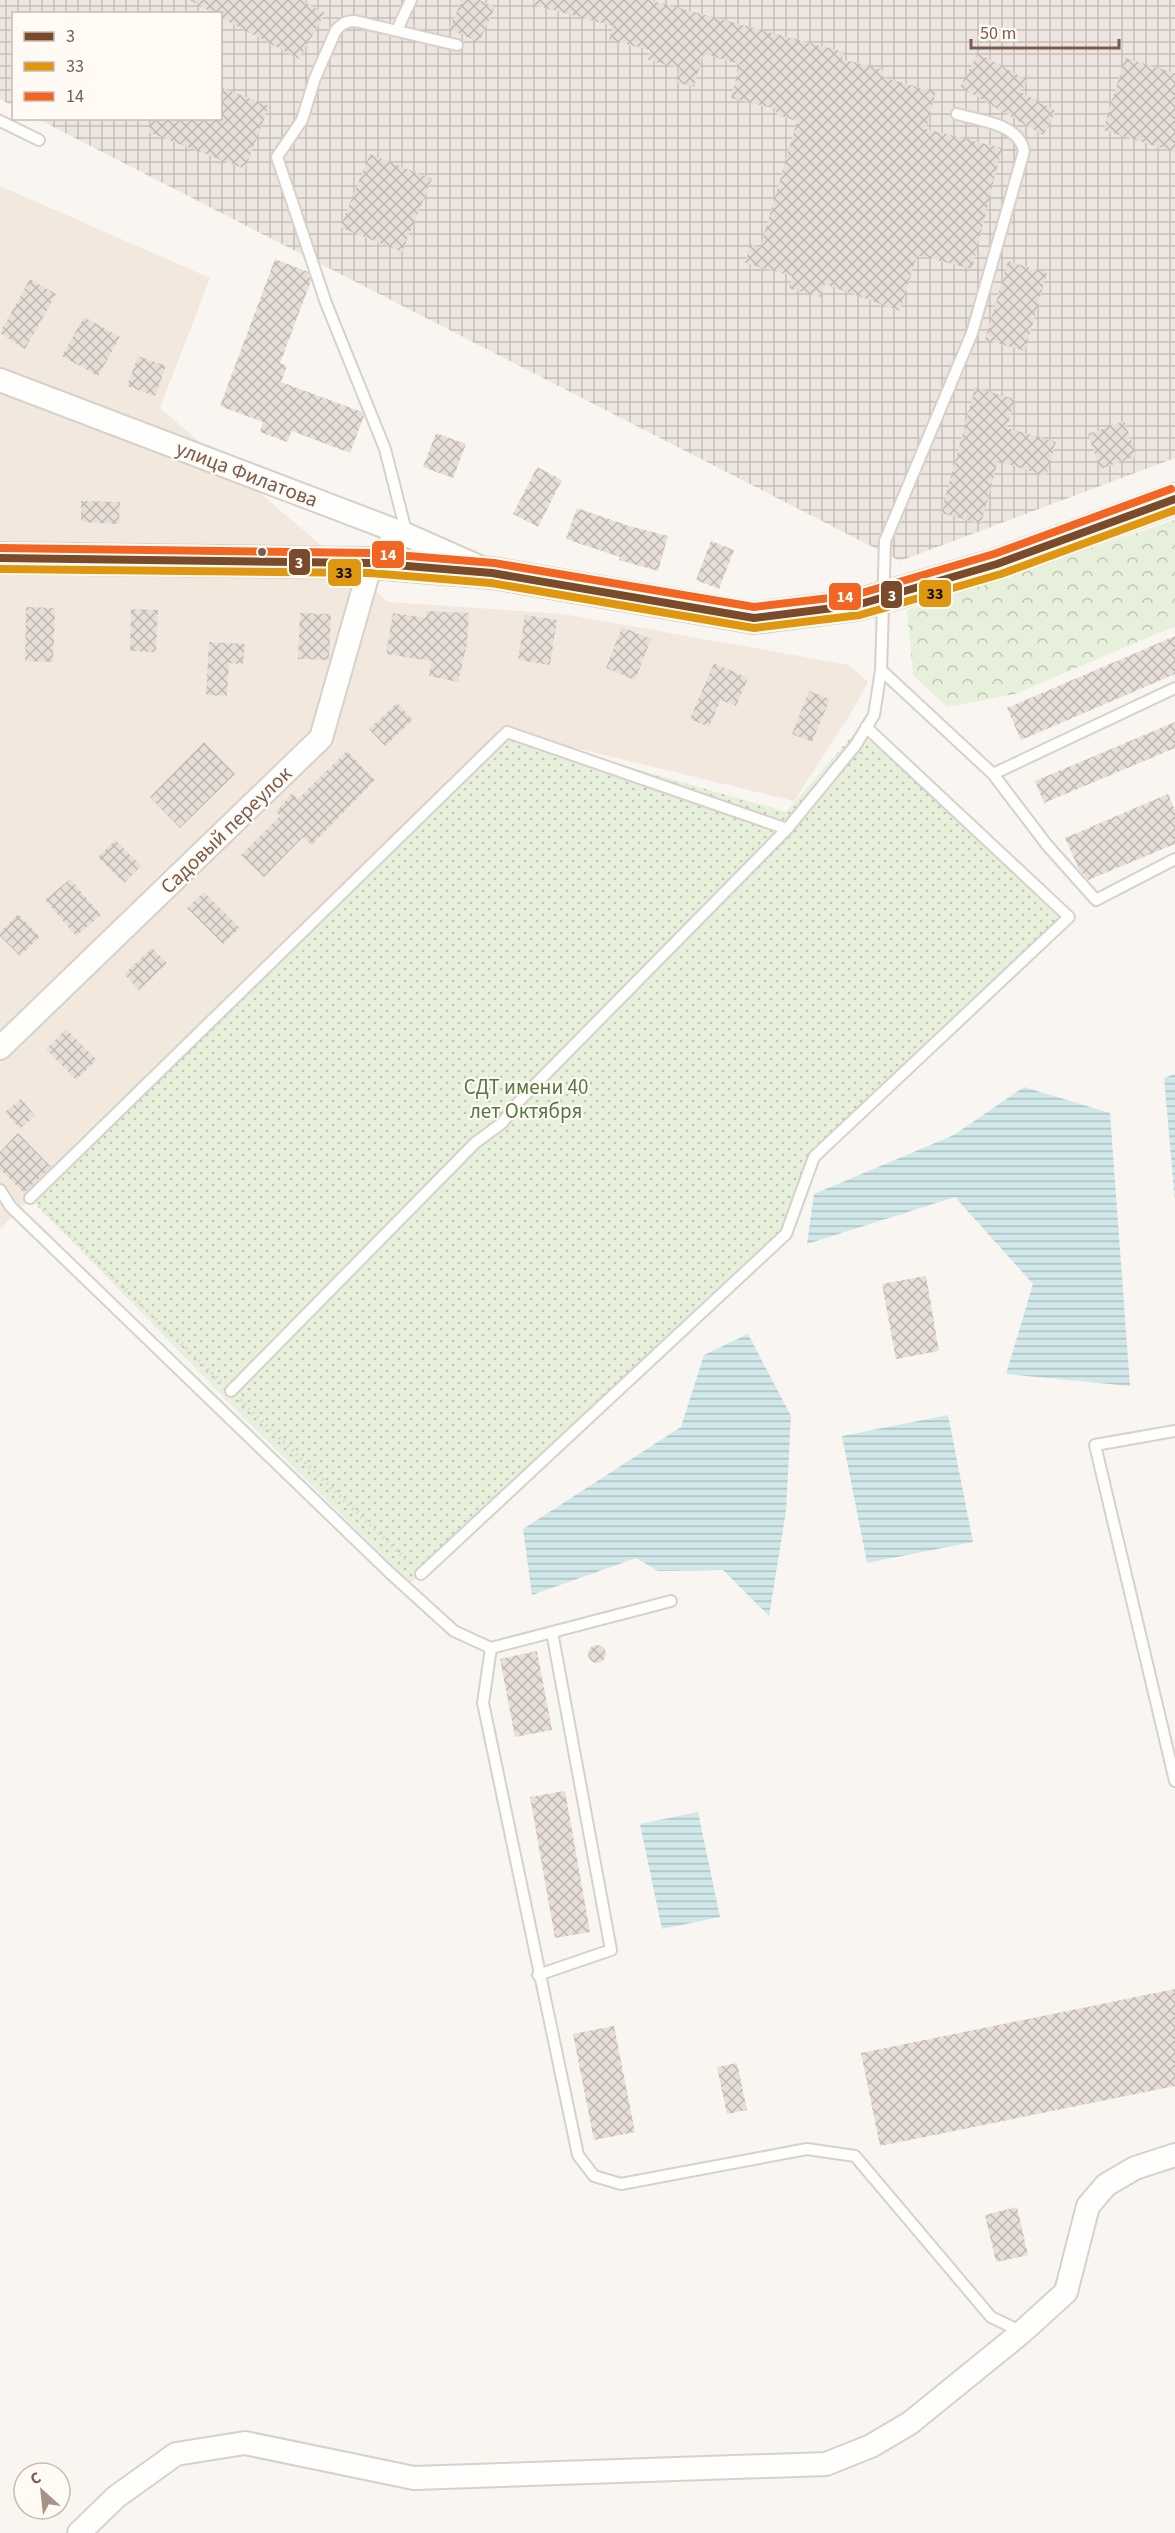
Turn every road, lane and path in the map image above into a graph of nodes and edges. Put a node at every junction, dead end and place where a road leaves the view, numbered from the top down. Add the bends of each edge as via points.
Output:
1 (411, 0) edge
2 (397, 30) junction
3 (457, 45) dead end
4 (957, 114) dead end
5 (0, 121) edge
6 (39, 140) dead end
7 (0, 380) edge
8 (1175, 499) edge
9 (397, 531) junction
10 (0, 558) edge
11 (375, 564) junction
12 (492, 573) junction
13 (884, 597) junction
14 (881, 670) junction
15 (1175, 688) edge
16 (866, 727) junction
17 (993, 774) junction
18 (787, 829) junction
19 (1175, 859) edge
20 (0, 1048) edge
21 (0, 1190) edge
22 (30, 1198) dead end
23 (231, 1391) dead end
24 (1175, 1431) edge
25 (421, 1574) dead end
26 (671, 1601) dead end
27 (552, 1632) junction
28 (491, 1648) junction
29 (1175, 1780) edge
30 (538, 1975) junction
31 (1175, 2155) edge
32 (1022, 2332) junction
33 (79, 2533) edge

1 - 2 lane
2 - 3 lane
2 - 9 lane via 355,21 341,24 315,78 302,120 277,157 326,303 385,449
4 - 13 lane via 1010,130 1024,151 972,333 885,541
5 - 6 lane
7 - 9 street, улица Филатова
8 - 13 main road via 997,564
9 - 11 lane
9 - 12 street, улица Филатова
10 - 11 main road
11 - 12 main road
11 - 20 street, Садовый переулок via 321,738
12 - 13 main road via 754,618 857,605
13 - 14 lane
14 - 16 lane via 874,715
14 - 17 lane
15 - 17 lane
16 - 18 lane
16 - 25 lane via 1069,916 814,1157 786,1234
17 - 19 lane via 1047,845 1096,900
18 - 22 lane via 507,732
18 - 23 lane via 520,1098 502,1122 475,1143
21 - 28 lane via 19,1216 389,1572 454,1631
24 - 29 lane via 1095,1445
26 - 27 lane
27 - 28 lane
27 - 30 lane via 611,1950
28 - 30 lane via 483,1703
30 - 32 lane via 578,2155 594,2176 621,2184 807,2149 855,2156 991,2317
31 - 32 street via 1135,2168 1106,2185 1088,2206 1066,2292
32 - 33 street via 910,2423 871,2446 826,2464 414,2478 245,2443 176,2454 116,2497

